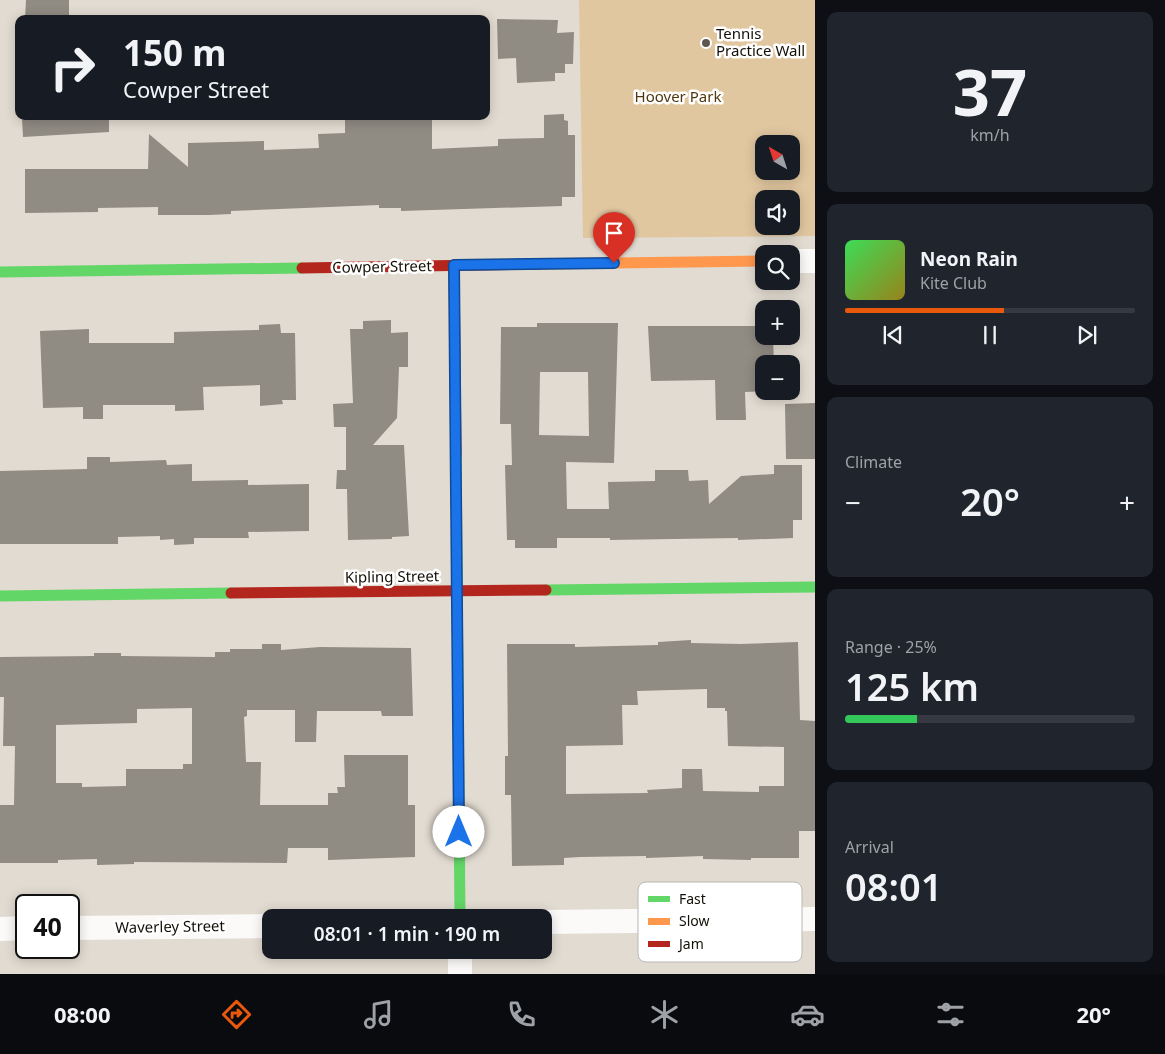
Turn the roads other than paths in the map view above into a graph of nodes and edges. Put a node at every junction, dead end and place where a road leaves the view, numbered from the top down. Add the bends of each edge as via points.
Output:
1 (755, 261) edge
2 (800, 261) edge
3 (815, 261) edge
4 (454, 265) junction
5 (0, 272) edge
6 (815, 586) edge
7 (458, 591) junction
8 (0, 596) edge
9 (460, 909) edge
10 (802, 919) edge
11 (815, 919) edge
12 (638, 921) edge
13 (552, 922) edge
14 (262, 926) edge
15 (15, 928) edge
16 (80, 928) edge
17 (0, 929) edge
18 (460, 959) edge
19 (460, 974) edge

1 - 4 street, Cowper Street
2 - 3 street
4 - 5 street, Cowper Street
4 - 7 street
6 - 7 street, Kipling Street
7 - 8 street, Kipling Street
7 - 9 street
10 - 11 street
12 - 13 street
14 - 16 street, Waverley Street
15 - 17 street
18 - 19 street

